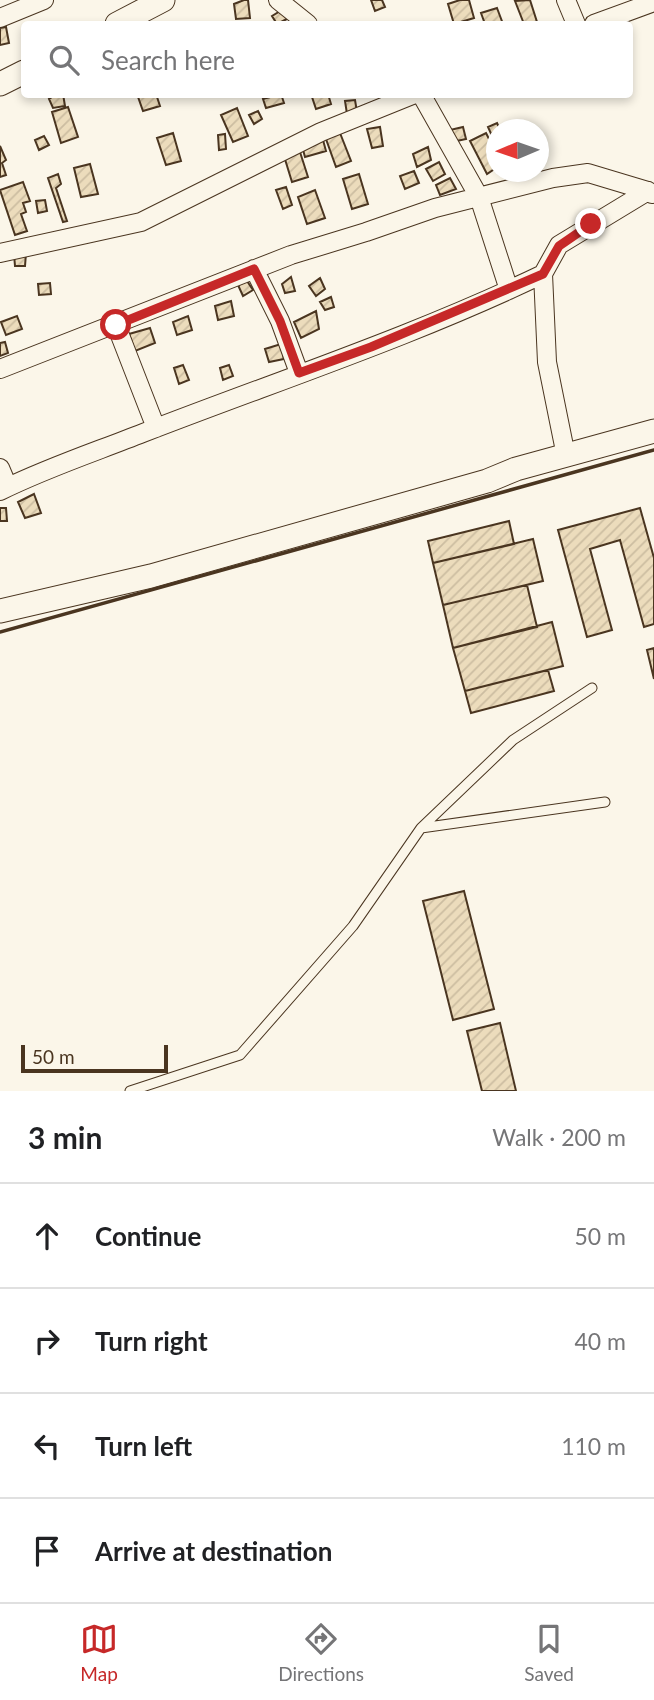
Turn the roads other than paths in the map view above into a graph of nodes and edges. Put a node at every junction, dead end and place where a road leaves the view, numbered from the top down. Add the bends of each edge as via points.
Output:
1 (44, 0) edge
2 (163, 0) edge
3 (278, 0) edge
4 (566, 0) edge
5 (654, 2) edge
6 (0, 18) edge
7 (123, 21) edge
8 (304, 21) edge
9 (575, 21) edge
10 (602, 21) edge
11 (21, 74) edge
12 (0, 84) edge
13 (405, 98) edge
14 (423, 98) edge
15 (651, 193) edge
16 (479, 197) junction
17 (0, 253) edge
18 (254, 269) junction
19 (543, 274) junction
20 (509, 290) junction
21 (116, 325) junction
22 (0, 369) edge
23 (299, 373) junction
24 (156, 428) junction
25 (654, 431) edge
26 (566, 456) junction
27 (0, 468) edge
28 (4, 489) edge
29 (0, 611) edge
30 (592, 688) dead end
31 (605, 802) dead end
32 (421, 828) junction
33 (130, 1091) edge

1 - 6 street
2 - 7 street
3 - 8 street
4 - 9 street
5 - 10 street
11 - 12 street
13 - 17 street via 321,132 141,222
14 - 16 street
15 - 16 street via 588,173
15 - 19 street via 559,246
16 - 18 street
16 - 20 street
18 - 21 street
18 - 23 street
19 - 20 street
19 - 26 street via 547,362
20 - 23 street
21 - 22 street
21 - 24 street
23 - 24 street
24 - 28 street
25 - 26 street
26 - 29 street via 151,576
27 - 28 street
30 - 32 lane via 513,740
31 - 32 lane
32 - 33 lane via 353,926 240,1055

